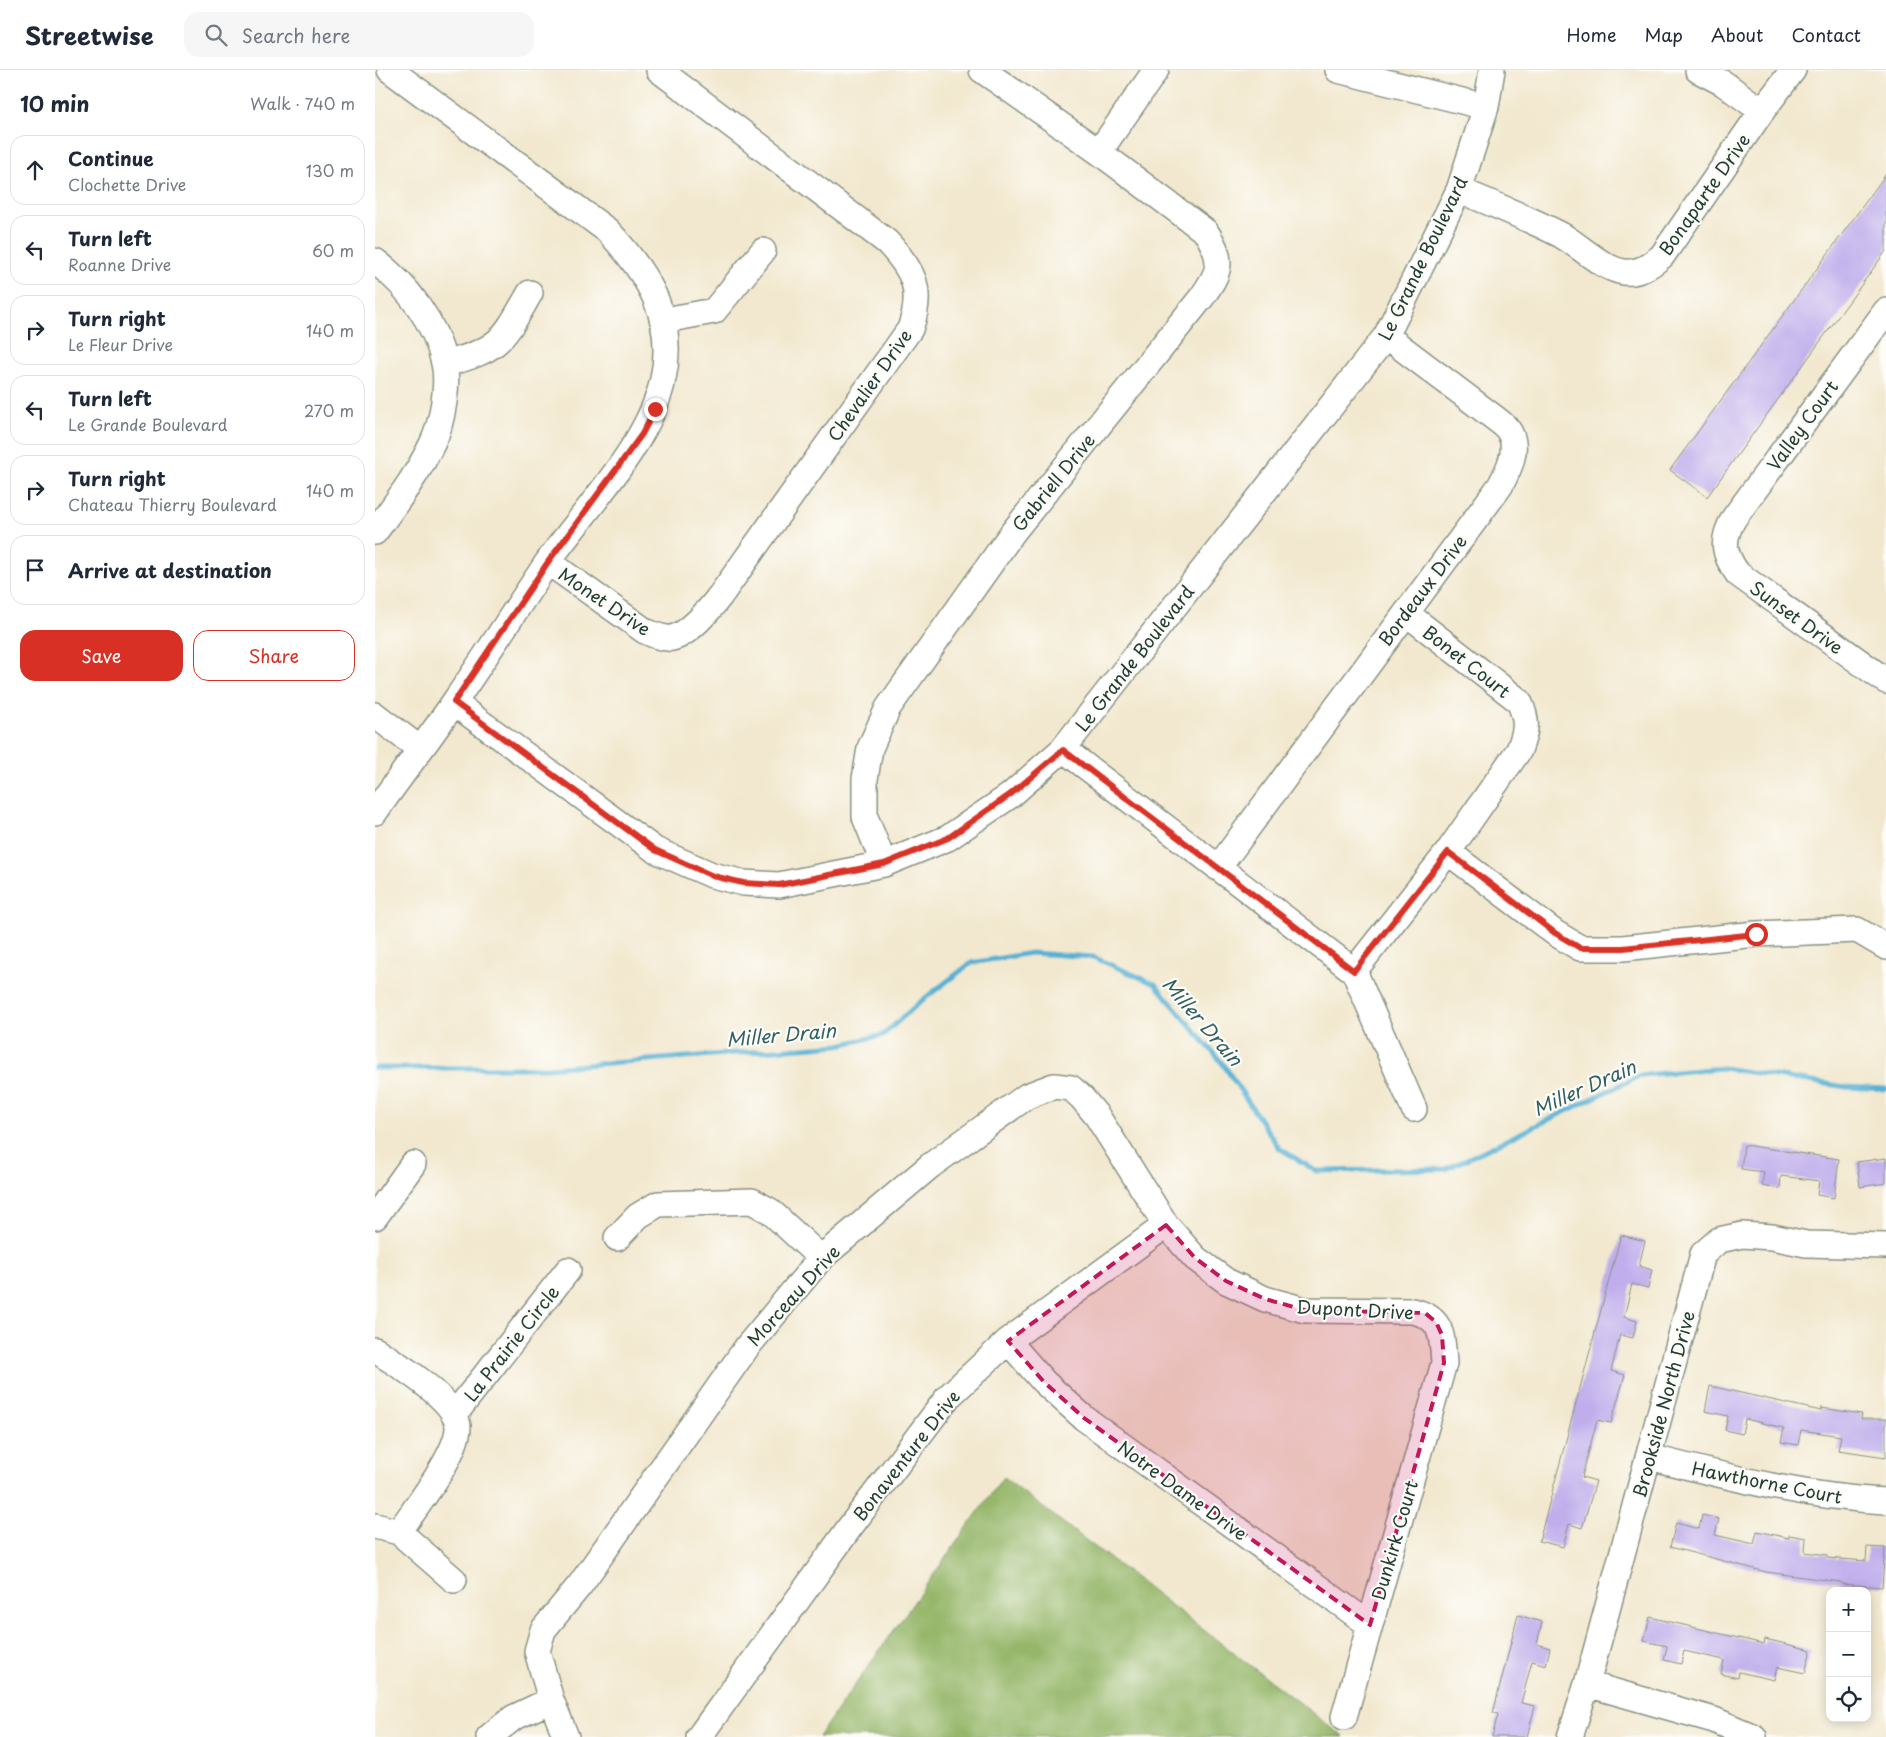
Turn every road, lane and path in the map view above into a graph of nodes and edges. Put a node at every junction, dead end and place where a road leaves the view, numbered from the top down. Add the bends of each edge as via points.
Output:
1 (389, 70) edge
2 (659, 70) edge
3 (981, 70) edge
4 (1156, 70) edge
5 (1338, 70) edge
6 (1492, 70) edge
7 (1698, 70) edge
8 (1793, 70) edge
9 (417, 78) edge
10 (1486, 107) junction
11 (1762, 111) junction
12 (1099, 152) junction
13 (1459, 190) junction
14 (763, 251) dead end
15 (375, 261) edge
16 (530, 293) dead end
17 (1886, 311) edge
18 (665, 320) junction
19 (1386, 336) junction
20 (445, 364) junction
21 (375, 532) edge
22 (1724, 542) joint
23 (548, 562) junction
24 (1406, 612) junction
25 (689, 627) joint
26 (1886, 680) edge
27 (454, 702) junction
28 (375, 715) edge
29 (420, 749) junction
30 (1063, 750) junction
31 (375, 812) edge
32 (1448, 852) junction
33 (884, 864) junction
34 (1218, 868) junction
35 (1886, 947) edge
36 (1354, 971) junction
37 (1414, 1109) dead end
38 (413, 1164) dead end
39 (375, 1217) edge
40 (1166, 1225) junction
41 (617, 1238) dead end
42 (1886, 1246) edge
43 (821, 1258) junction
44 (568, 1270) dead end
45 (1008, 1340) junction
46 (375, 1350) edge
47 (1444, 1363) joint
48 (454, 1415) junction
49 (1649, 1457) junction
50 (1886, 1501) edge
51 (375, 1526) edge
52 (399, 1532) junction
53 (454, 1580) dead end
54 (1370, 1625) junction
55 (1587, 1684) junction
56 (551, 1700) junction
57 (1345, 1717) dead end
58 (489, 1737) edge
59 (566, 1737) edge
60 (699, 1737) edge
61 (1570, 1737) edge
62 (1754, 1737) edge

1 - 9 street
2 - 25 street, Chevalier Drive via 887,242 910,272 917,296 917,310 910,329 720,596 705,615
3 - 12 street
4 - 12 street
5 - 10 street
6 - 10 street, Le Grande Boulevard
7 - 11 street
8 - 11 street, Bonaparte Drive
9 - 18 street via 608,231 649,281
10 - 13 street, Le Grande Boulevard
11 - 13 street, Bonaparte Drive via 1662,256 1637,271 1624,272 1609,267 1563,236
12 - 33 street, Gabriell Drive via 1206,232 1220,264 1202,297 1013,532 888,708 870,748 865,779 865,817
13 - 19 street, Le Grande Boulevard
14 - 18 street via 714,312
15 - 20 street via 416,302 433,332
16 - 20 street via 505,335 490,349
17 - 22 street, Valley Court via 1734,518
18 - 23 street via 663,378 655,409 642,434
19 - 24 street, Bordeaux Drive via 1496,418 1510,433 1513,454 1500,486
19 - 30 street, Le Grande Boulevard
20 - 21 street via 443,408 434,441 403,494
22 - 26 street, Sunset Drive via 1729,562 1738,574
23 - 25 street, Monet Drive via 645,631 659,637 674,638
23 - 27 street
24 - 32 street, Bonet Court via 1519,701 1526,716 1525,734 1519,750
24 - 34 street, Bordeaux Drive
27 - 29 street
27 - 33 street, Le Grande Boulevard via 655,850 694,869 743,883 779,885
28 - 29 street
29 - 31 street
30 - 33 street, Le Grande Boulevard via 1011,794 948,838
30 - 34 street
32 - 35 street via 1555,933 1580,948 1623,948 1756,934 1857,930
32 - 36 street, Bonet Court
34 - 36 street
36 - 37 street
38 - 39 street
40 - 43 street, Morceau Drive via 1087,1104 1071,1088 1054,1086 1027,1096 930,1166
40 - 45 street, Bonaventure Drive
40 - 47 street, Dupont Drive via 1195,1258 1226,1281 1265,1299 1305,1310 1425,1313 1436,1322 1442,1335
41 - 43 street via 638,1216 658,1204 752,1201 770,1211
42 - 49 street, Brookside North Drive via 1806,1244 1742,1235 1719,1240 1703,1254
43 - 56 street, Morceau Drive via 747,1347 579,1585 543,1630 537,1651
44 - 48 street, La Prairie Circle
45 - 54 street, Notre Dame Drive via 1044,1382 1084,1418
45 - 60 street, Bonaventure Drive via 947,1397
46 - 48 street via 444,1401
47 - 54 street, Dunkirk Court
48 - 52 street via 458,1425 456,1440 448,1459
49 - 50 street, Hawthorne Court via 1768,1486 1840,1499
49 - 55 street, Brookside North Drive
51 - 52 street
52 - 53 street
54 - 57 street, Dunkirk Court
55 - 61 street, Brookside North Drive
55 - 62 street via 1714,1720
56 - 58 street via 513,1718
56 - 59 street, Morceau Drive

